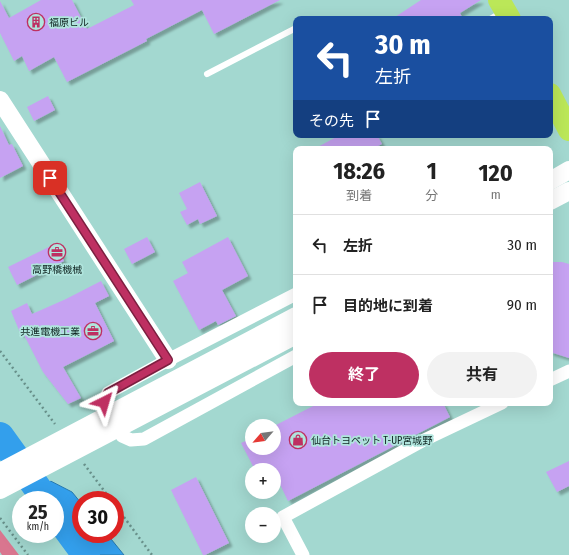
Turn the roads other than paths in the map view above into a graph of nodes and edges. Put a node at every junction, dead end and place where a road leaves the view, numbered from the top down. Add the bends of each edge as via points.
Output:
1 (293, 30) edge
2 (207, 74) dead end
3 (0, 100) edge
4 (553, 100) edge
5 (569, 130) edge
6 (569, 170) edge
7 (553, 178) edge
8 (569, 191) edge
9 (553, 199) edge
10 (293, 296) edge
11 (293, 318) edge
12 (293, 336) edge
13 (293, 358) edge
14 (168, 360) junction
15 (215, 369) junction
16 (569, 371) edge
17 (553, 379) edge
18 (496, 406) edge
19 (0, 472) edge
20 (0, 490) edge
21 (303, 555) edge

1 - 2 lane
3 - 14 street
4 - 5 highway
6 - 7 street
8 - 9 street
10 - 14 street
11 - 15 street
12 - 15 street
13 - 14 street via 144,439 131,440 122,436 104,402 108,393
15 - 19 street
15 - 20 street
16 - 17 street
18 - 21 street via 422,441 283,517

